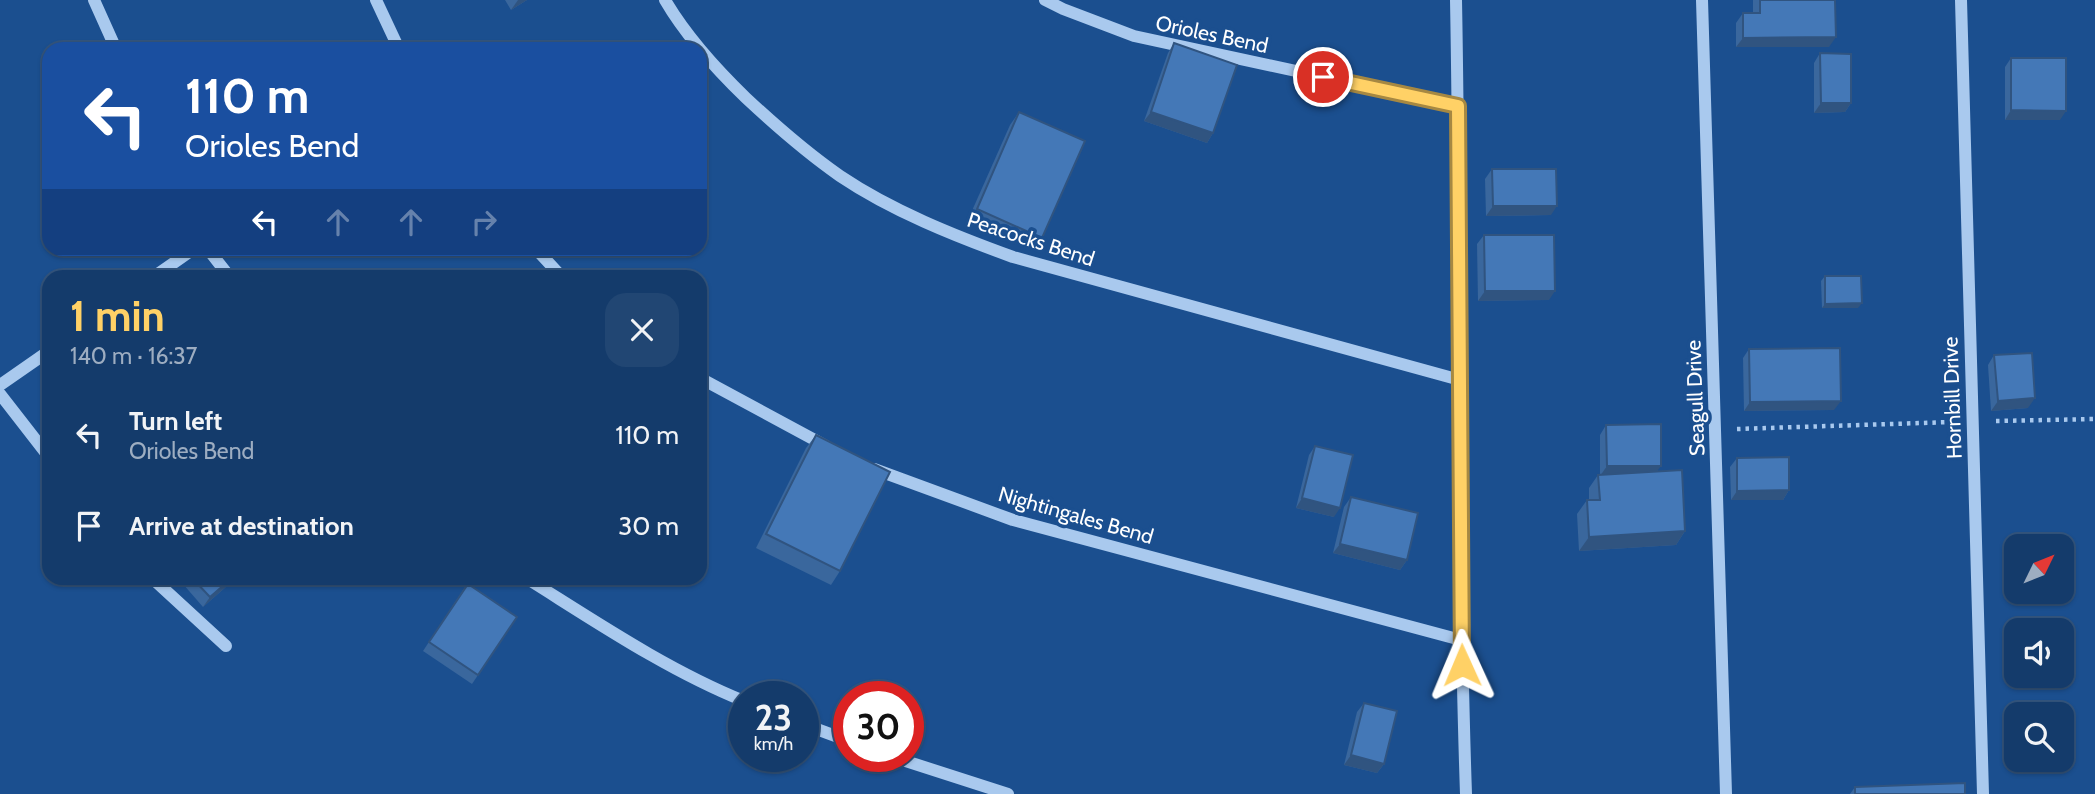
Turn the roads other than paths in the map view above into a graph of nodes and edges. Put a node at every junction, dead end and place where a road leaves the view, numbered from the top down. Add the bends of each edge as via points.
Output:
1 (94, 0) edge
2 (376, 0) edge
3 (665, 0) edge
4 (1045, 0) edge
5 (1455, 0) edge
6 (1702, 0) edge
7 (1961, 0) edge
8 (113, 42) edge
9 (396, 42) edge
10 (695, 42) edge
11 (707, 57) edge
12 (1458, 106) junction
13 (184, 256) edge
14 (542, 256) edge
15 (164, 270) edge
16 (555, 270) edge
17 (42, 356) edge
18 (1460, 380) junction
19 (707, 382) edge
20 (0, 385) edge
21 (0, 394) edge
22 (42, 448) edge
23 (836, 451) edge
24 (860, 463) edge
25 (160, 585) edge
26 (537, 585) edge
27 (1461, 640) junction
28 (226, 646) dead end
29 (728, 695) edge
30 (924, 767) edge
31 (1008, 794) edge
32 (1466, 794) edge
33 (1726, 794) edge
34 (1983, 794) edge

1 - 8 street
2 - 9 street
3 - 10 street, Peacocks Bend
4 - 12 street, Orioles Bend via 1134,36
5 - 12 street
6 - 33 street, Seagull Drive
7 - 34 street, Hornbill Drive
11 - 18 street, Peacocks Bend via 781,130 841,176 959,238 1013,257
12 - 18 street
13 - 15 street
14 - 16 street
17 - 20 street
18 - 27 street
19 - 23 street
21 - 22 street
24 - 27 street, Nightingales Bend via 1013,520
25 - 28 street
26 - 29 street
27 - 32 street
30 - 31 street

